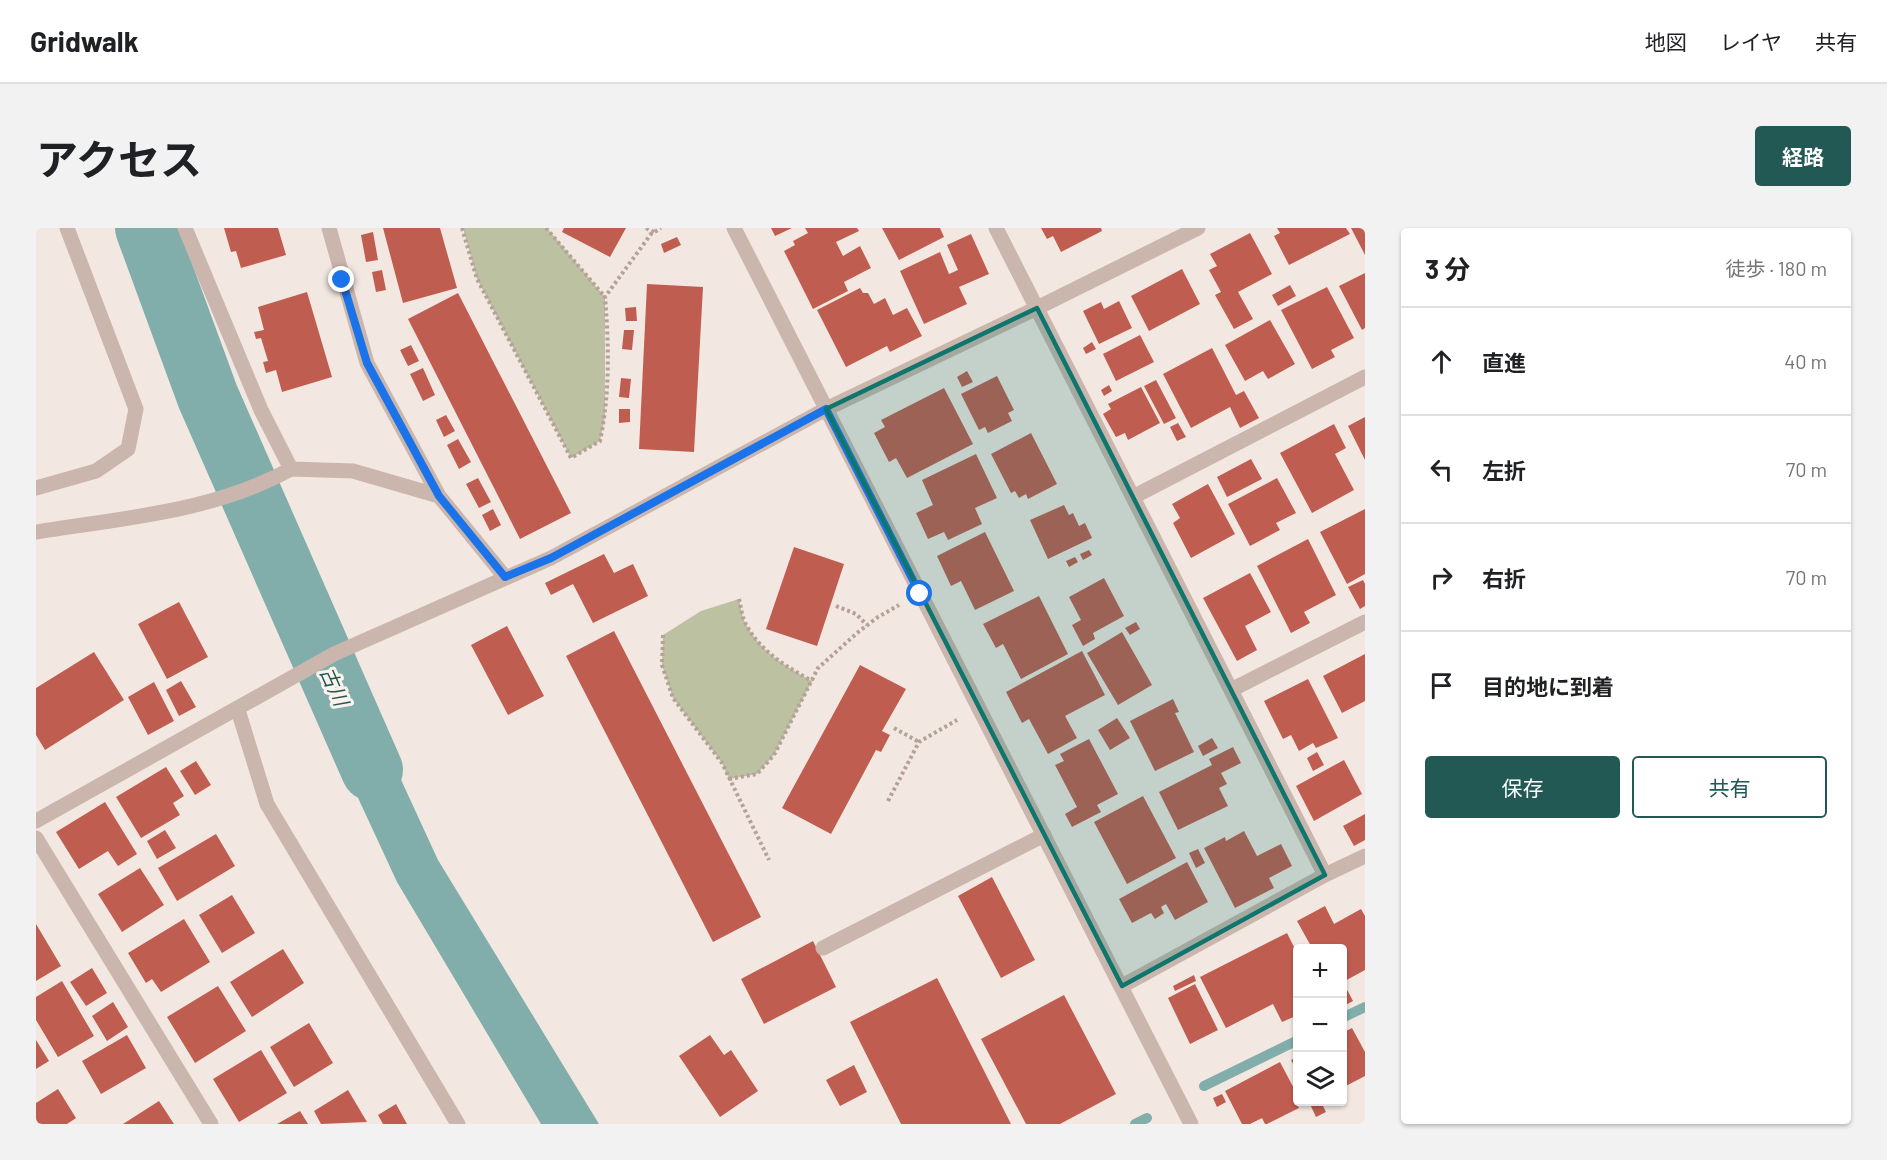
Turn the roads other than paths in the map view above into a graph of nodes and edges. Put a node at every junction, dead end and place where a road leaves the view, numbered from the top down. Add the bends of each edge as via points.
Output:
1 (68, 228) edge
2 (185, 228) edge
3 (329, 228) edge
4 (734, 228) edge
5 (996, 228) edge
6 (1198, 228) edge
7 (1037, 308) junction
8 (1365, 377) edge
9 (826, 409) junction
10 (291, 469) junction
11 (36, 488) edge
12 (439, 496) junction
13 (1133, 497) junction
14 (36, 532) edge
15 (505, 577) junction
16 (1365, 622) edge
17 (1231, 690) junction
18 (238, 710) junction
19 (36, 822) edge
20 (1044, 835) junction
21 (36, 838) edge
22 (1365, 856) edge
23 (1325, 875) junction
24 (823, 948) dead end
25 (1122, 986) junction
26 (211, 1124) edge
27 (458, 1124) edge
28 (1190, 1124) edge

1 - 11 street via 136,409 128,449 96,471
2 - 10 street via 261,410
3 - 12 street via 367,363
4 - 9 street
5 - 7 street
6 - 7 street
7 - 9 street
7 - 13 street
8 - 13 street
9 - 15 street via 551,558
9 - 20 street
10 - 12 street via 353,471
10 - 14 street via 198,506
12 - 15 street
13 - 17 street
15 - 18 street via 334,654
16 - 17 street
17 - 23 street
18 - 19 street
18 - 27 street via 267,804
20 - 24 street
20 - 25 street
21 - 26 street
22 - 23 street
23 - 25 street
25 - 28 street

